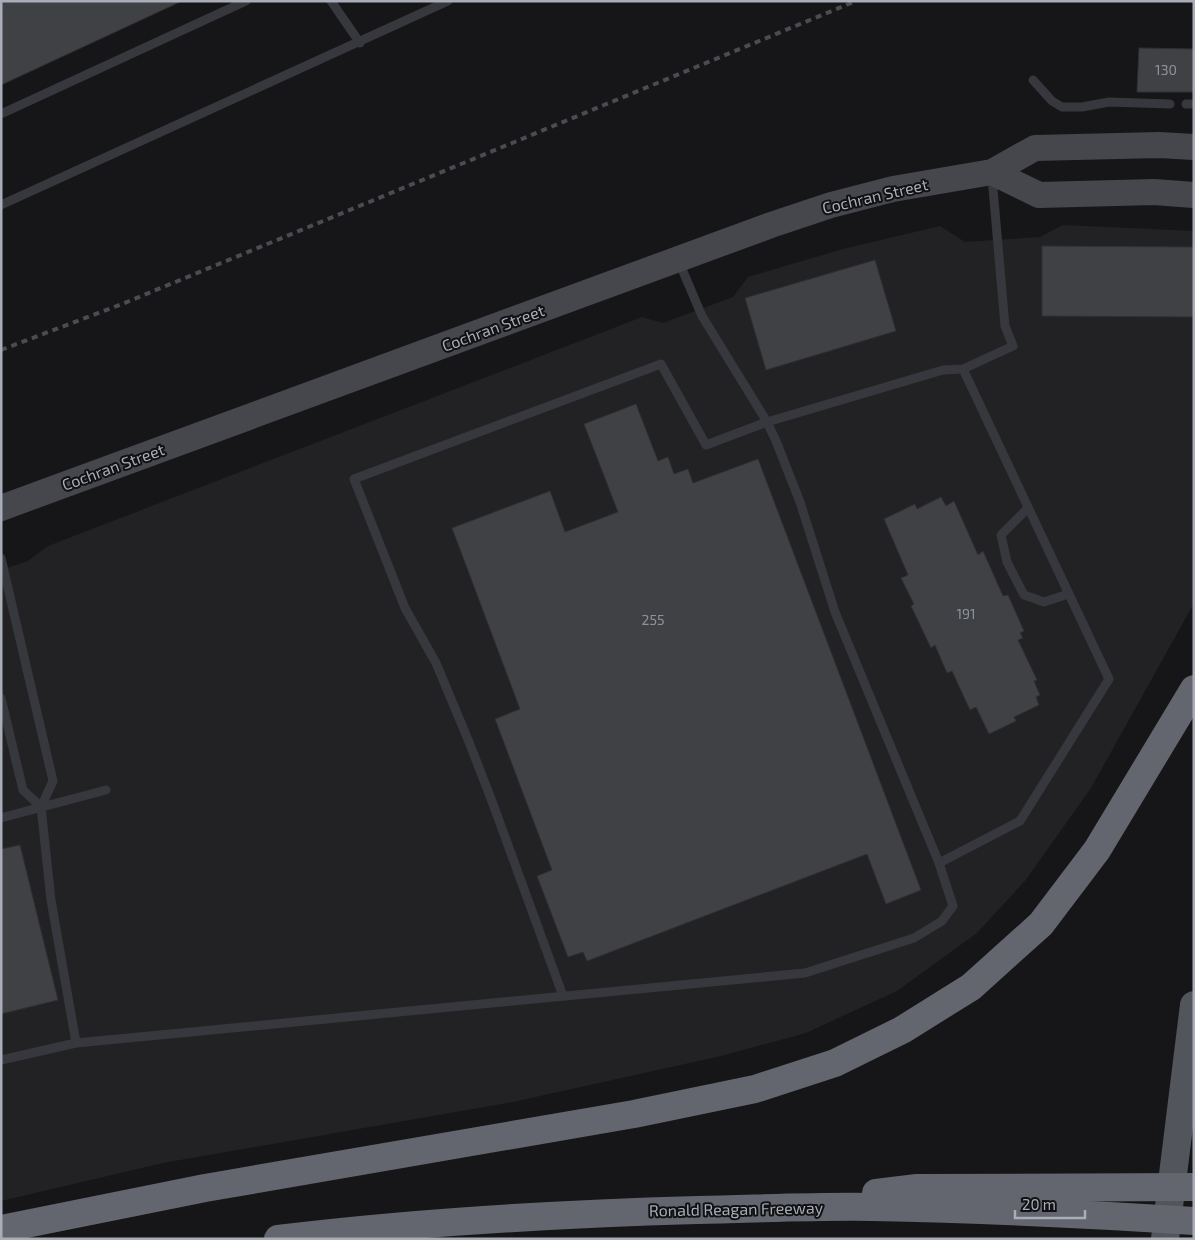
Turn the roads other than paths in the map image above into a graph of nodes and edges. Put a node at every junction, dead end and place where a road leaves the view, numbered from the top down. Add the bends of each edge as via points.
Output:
1 (246, 1) edge
2 (331, 1) edge
3 (448, 1) edge
4 (360, 43) junction
5 (1034, 80) dead end
6 (1170, 104) dead end
7 (1, 114) edge
8 (1194, 147) edge
9 (992, 172) junction
10 (1194, 194) edge
11 (1, 206) edge
12 (678, 260) junction
13 (962, 369) junction
14 (767, 422) junction
15 (1, 508) edge
16 (1028, 508) junction
17 (1, 558) edge
18 (1068, 594) junction
19 (1194, 689) edge
20 (1, 698) edge
21 (106, 790) dead end
22 (41, 807) junction
23 (1, 818) edge
24 (939, 863) junction
25 (564, 996) junction
26 (1194, 1005) edge
27 (76, 1043) junction
28 (1, 1060) edge
29 (1194, 1187) edge
30 (1068, 1200) junction
31 (1194, 1221) edge
32 (1, 1229) edge
33 (278, 1239) edge
34 (1165, 1239) edge

1 - 7 lane
2 - 4 lane
3 - 4 lane
4 - 11 lane
5 - 6 lane via 1052,102 1062,107 1109,102
8 - 9 main road, Cochran Street via 1035,148
9 - 10 main road via 1039,194
9 - 12 main road, Cochran Street via 893,189 832,205
9 - 13 lane via 1005,326 1013,346
12 - 14 lane via 702,316
12 - 15 main road, Cochran Street
13 - 14 lane via 943,370
13 - 16 lane
14 - 24 lane via 800,502 835,612
14 - 25 lane via 706,445 662,364 354,479 404,608 436,663 476,760
16 - 18 lane
16 - 18 lane via 1001,534 1008,562 1024,595 1044,602
17 - 22 lane via 53,781
18 - 24 lane via 1109,679 1020,821
19 - 32 highway via 1098,850 1041,924 971,987 902,1030 835,1063 755,1089 634,1114 205,1188
20 - 22 lane via 23,790
21 - 22 lane
22 - 23 lane
22 - 27 lane via 51,900
24 - 25 lane via 953,906 942,921 914,938 805,973
25 - 27 lane
26 - 34 main road
27 - 28 lane
29 - 30 highway
30 - 31 highway, Ronald Reagan Freeway
30 - 33 highway, Ronald Reagan Freeway via 577,1213

